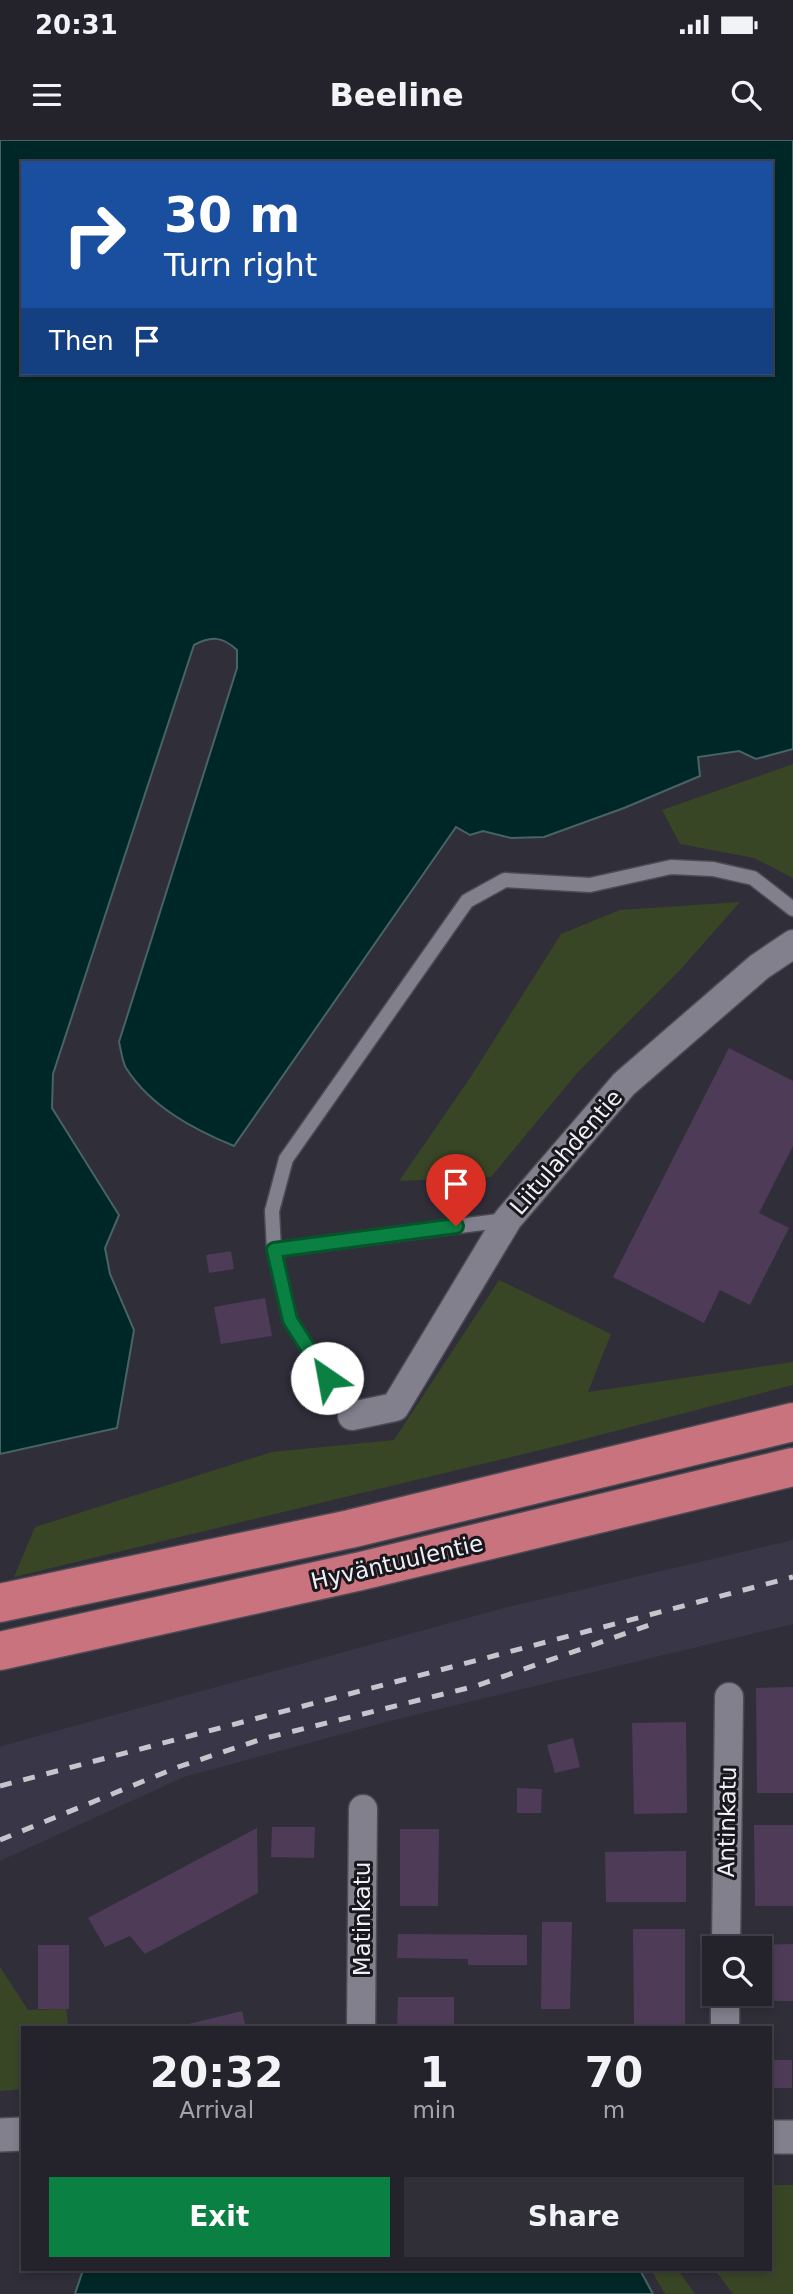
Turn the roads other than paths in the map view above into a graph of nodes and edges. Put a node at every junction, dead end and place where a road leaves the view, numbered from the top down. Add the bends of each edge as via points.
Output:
1 (793, 909) edge
2 (793, 944) edge
3 (508, 1219) junction
4 (274, 1250) junction
5 (352, 1416) joint
6 (793, 1422) edge
7 (793, 1467) edge
8 (0, 1603) edge
9 (0, 1651) edge
10 (729, 1697) dead end
11 (363, 1809) dead end
12 (726, 1936) edge
13 (725, 2006) edge
14 (361, 2026) edge
15 (724, 2026) edge
16 (21, 2134) edge
17 (0, 2135) edge
18 (772, 2137) edge
19 (793, 2137) edge

1 - 4 lane via 753,878 713,869 671,867 590,885 505,880 467,901 286,1159 272,1211
2 - 3 street, Liitulahdentie via 759,967 624,1084
3 - 4 lane
3 - 5 street, Liitulahdentie via 395,1407
4 - 5 lane via 290,1320
6 - 8 highway, Hyväntuulentie via 363,1526
7 - 9 highway, Hyväntuulentie
10 - 12 street, Antinkatu
11 - 14 street, Matinkatu
13 - 15 street
16 - 17 street
18 - 19 street

